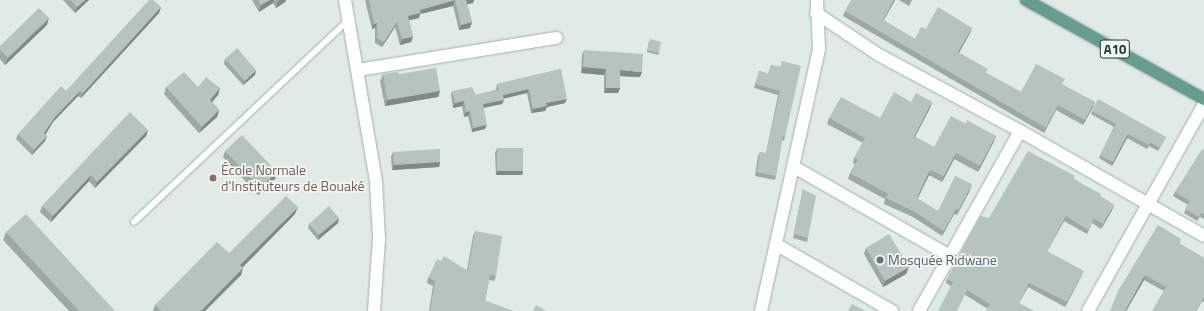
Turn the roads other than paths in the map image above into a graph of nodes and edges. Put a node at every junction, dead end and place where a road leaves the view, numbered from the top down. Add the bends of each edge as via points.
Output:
1 (345, 0) edge
2 (817, 0) edge
3 (1026, 0) edge
4 (816, 13) junction
5 (348, 20) junction
6 (556, 38) dead end
7 (358, 70) junction
8 (1204, 98) edge
9 (1204, 104) edge
10 (1020, 131) junction
11 (794, 167) junction
12 (1148, 204) junction
13 (134, 222) dead end
14 (1204, 236) edge
15 (777, 245) junction
16 (950, 256) junction
17 (374, 311) edge
18 (761, 311) edge
19 (892, 311) edge
20 (919, 311) edge
21 (1088, 311) edge

1 - 5 street
2 - 4 street
3 - 8 main road, A10
4 - 10 street via 879,56
4 - 11 street via 819,49
5 - 7 street
5 - 13 lane
6 - 7 street
7 - 17 street via 376,182 380,239
9 - 12 street
10 - 12 street
10 - 16 street
11 - 15 street
11 - 16 street
12 - 14 street
12 - 21 street
15 - 18 street
15 - 19 street
16 - 20 street

